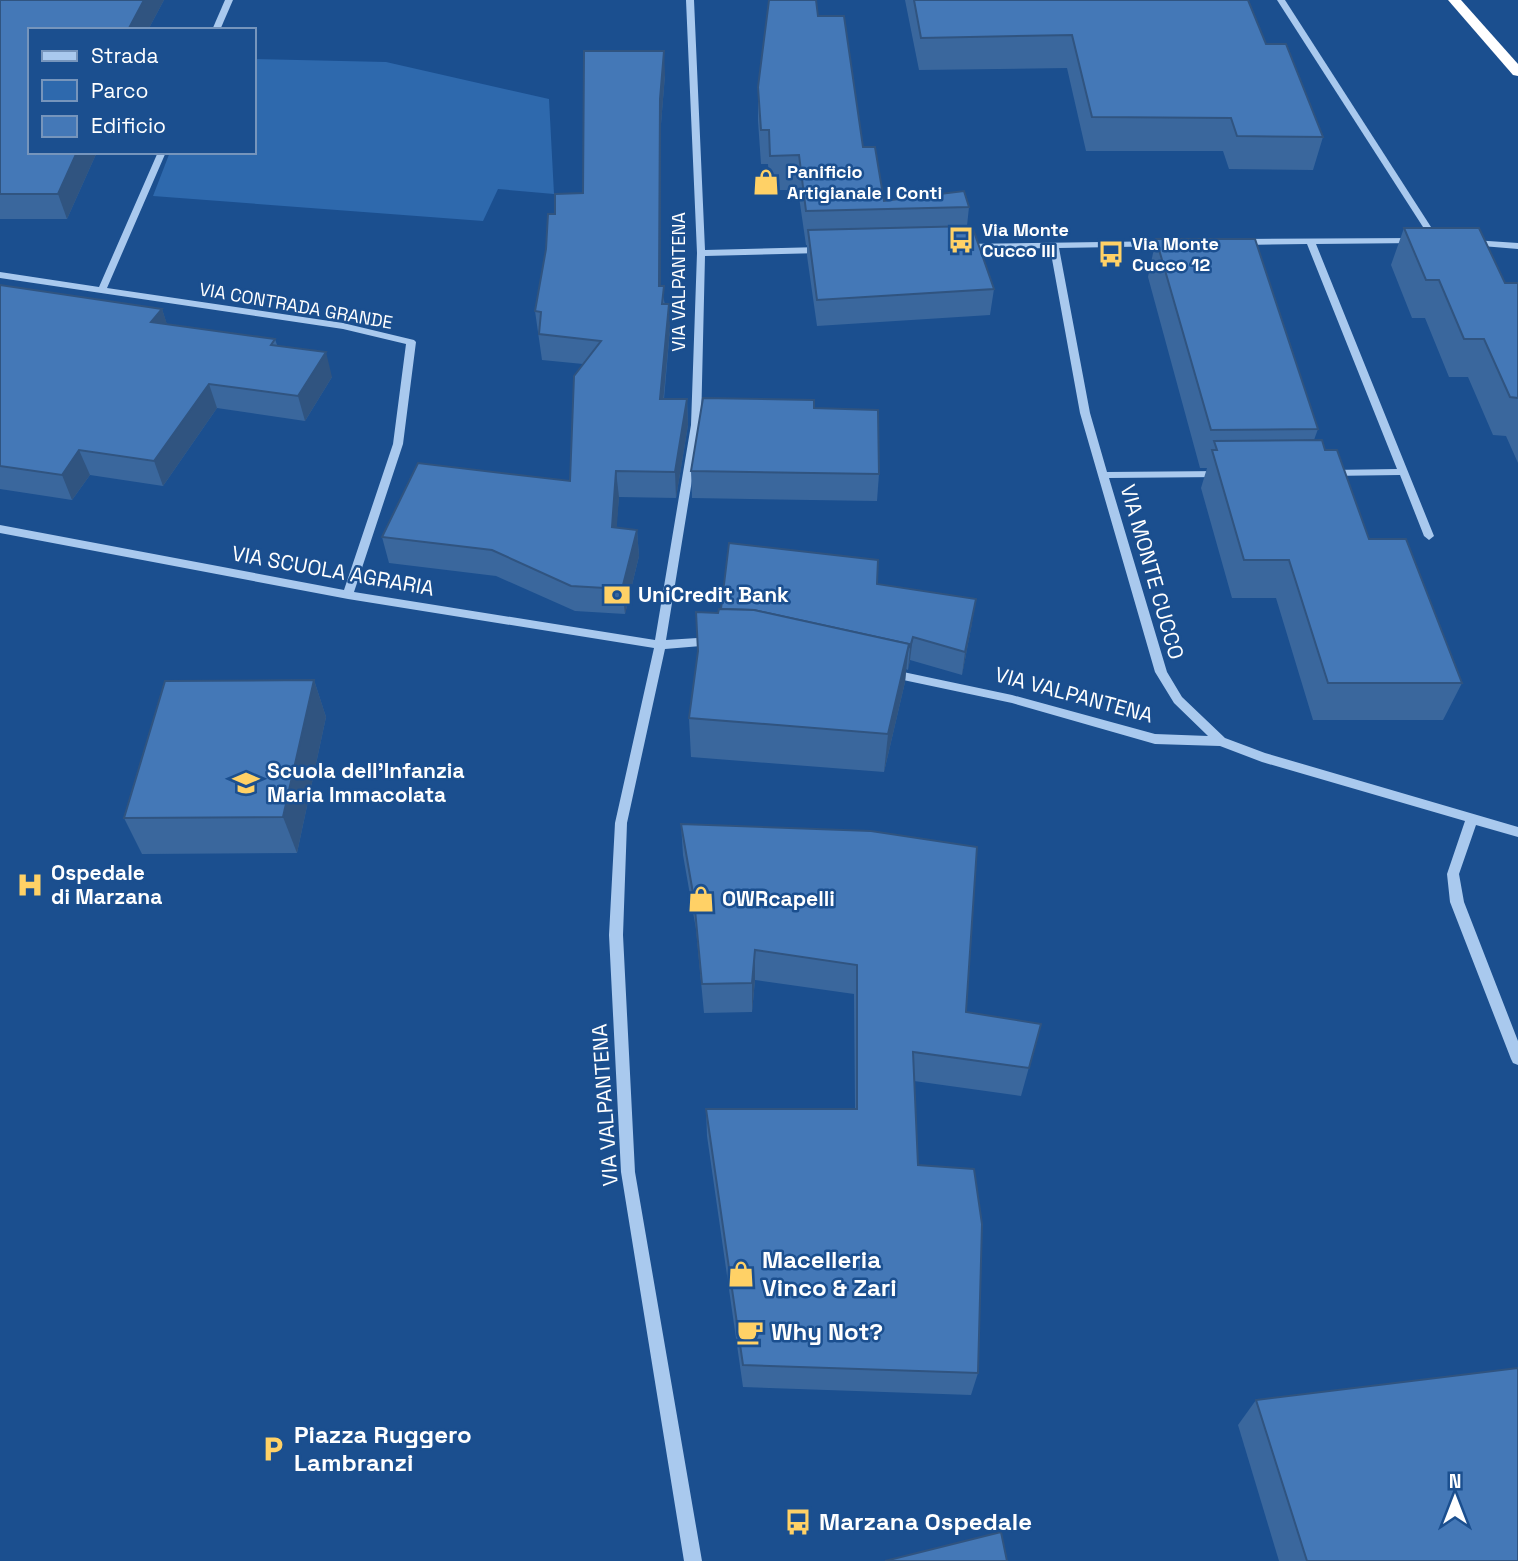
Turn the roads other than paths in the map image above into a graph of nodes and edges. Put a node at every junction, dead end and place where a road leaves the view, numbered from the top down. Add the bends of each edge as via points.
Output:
1 (229, 0) edge
2 (690, 0) edge
3 (1281, 0) edge
4 (1454, 0) edge
5 (217, 28) edge
6 (1518, 72) edge
7 (161, 154) edge
8 (1436, 241) junction
9 (1225, 242) edge
10 (1311, 242) junction
11 (1450, 242) edge
12 (1186, 243) edge
13 (1463, 243) edge
14 (1518, 246) edge
15 (957, 247) edge
16 (1054, 248) junction
17 (836, 250) edge
18 (701, 253) junction
19 (0, 275) edge
20 (102, 290) junction
21 (1403, 472) junction
22 (1321, 473) edge
23 (1103, 474) junction
24 (1240, 474) edge
25 (0, 529) edge
26 (1429, 537) dead end
27 (348, 595) junction
28 (728, 642) edge
29 (660, 645) junction
30 (876, 670) edge
31 (1221, 741) junction
32 (1471, 821) junction
33 (1518, 832) edge
34 (1518, 1059) edge
35 (693, 1561) edge

1 - 5 street
2 - 18 street, VIA VALPANTENA
3 - 8 street
4 - 6 highway
7 - 20 street
8 - 10 street
8 - 11 street
9 - 10 street
10 - 21 street
12 - 16 street
13 - 14 street
15 - 16 street
16 - 23 street, VIA MONTE CUCCO via 1085,413
17 - 18 street
18 - 29 street, VIA VALPANTENA via 696,425
19 - 20 street, VIA CONTRADA GRANDE
20 - 27 street, VIA CONTRADA GRANDE via 343,326 411,342 398,444
21 - 22 street
21 - 26 street
23 - 24 street, VIA MONTE CUCCO
23 - 31 street, VIA MONTE CUCCO via 1161,672 1178,700
25 - 27 street, VIA SCUOLA AGRARIA
27 - 29 street, VIA SCUOLA AGRARIA
28 - 29 street
29 - 35 street, VIA VALPANTENA via 621,823 616,935 628,1172
30 - 31 street, VIA VALPANTENA via 1013,699 1155,738
31 - 32 street, VIA VALPANTENA
32 - 33 street, VIA VALPANTENA
32 - 34 street via 1452,874 1457,902

